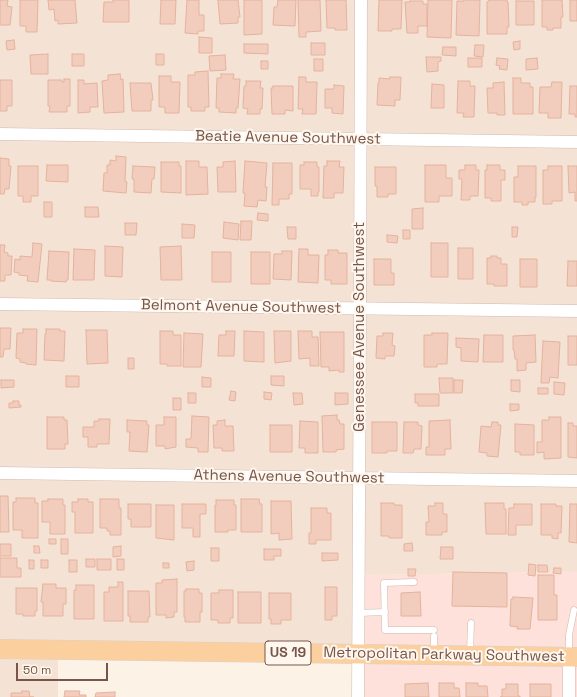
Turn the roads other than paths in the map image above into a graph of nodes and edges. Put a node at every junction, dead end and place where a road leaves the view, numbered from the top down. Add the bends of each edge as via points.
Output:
1 (361, 0) edge
2 (0, 134) edge
3 (361, 139) junction
4 (577, 142) edge
5 (0, 304) edge
6 (360, 308) junction
7 (577, 311) edge
8 (0, 473) edge
9 (359, 478) junction
10 (577, 481) edge
11 (414, 582) dead end
12 (574, 610) dead end
13 (384, 612) junction
14 (358, 613) junction
15 (471, 623) dead end
16 (0, 649) edge
17 (358, 654) junction
18 (434, 655) junction
19 (470, 656) junction
20 (573, 657) edge
21 (358, 697) edge
22 (569, 697) edge

1 - 3 street, Genessee Avenue Southwest
2 - 3 street, Beatie Avenue Southwest
3 - 4 street, Beatie Avenue Southwest
3 - 6 street, Genessee Avenue Southwest
5 - 6 street, Belmont Avenue Southwest
6 - 7 street, Belmont Avenue Southwest
6 - 9 street, Genessee Avenue Southwest
8 - 9 street, Athens Avenue Southwest
9 - 10 street, Athens Avenue Southwest
9 - 14 street, Genessee Avenue Southwest
11 - 13 lane via 384,583
12 - 20 lane via 569,635
13 - 14 lane
13 - 18 lane via 385,630 434,633
14 - 17 street, Genessee Avenue Southwest
15 - 19 lane
16 - 17 main road, Metropolitan Parkway Southwest / US 19
17 - 18 main road, Metropolitan Parkway Southwest / US 19
17 - 21 street, Genessee Avenue Southwest
18 - 19 main road, Metropolitan Parkway Southwest / US 19
19 - 20 main road, Metropolitan Parkway Southwest / US 19
20 - 22 street

